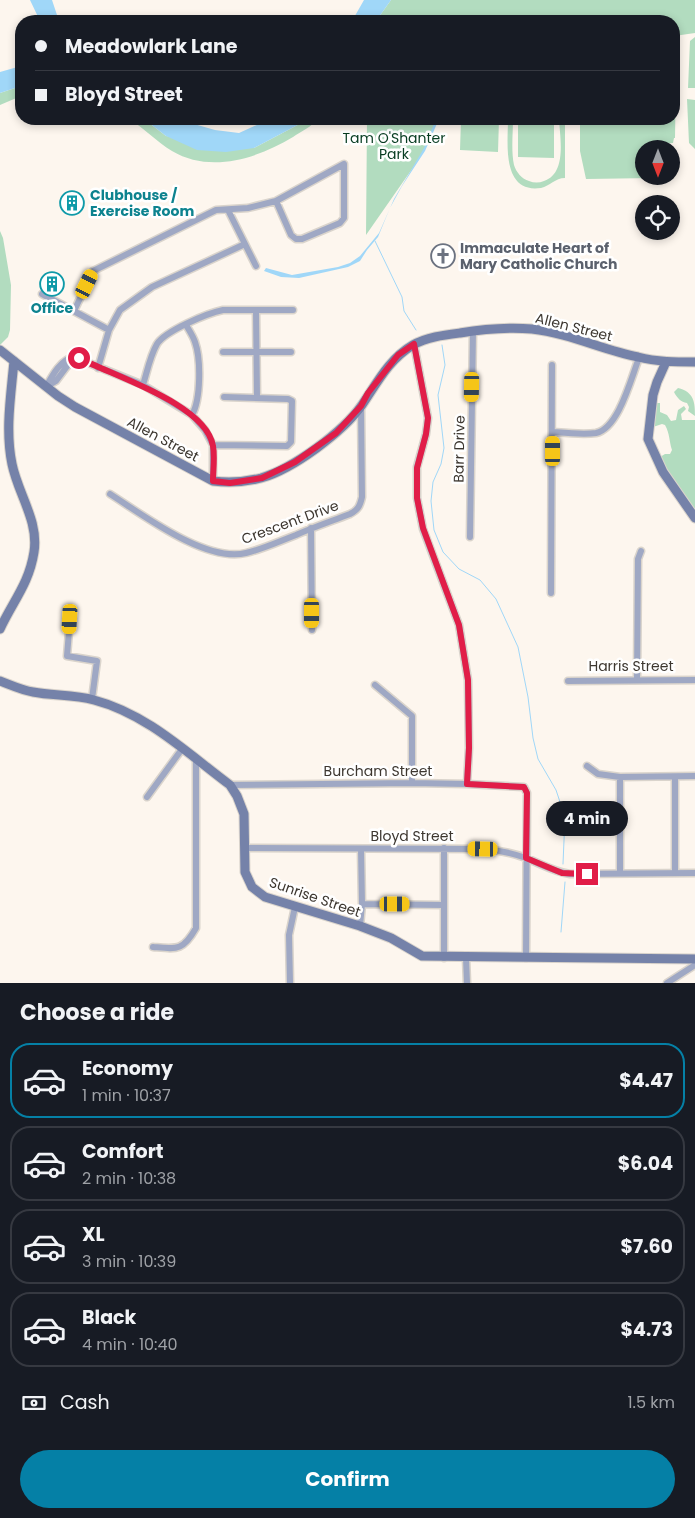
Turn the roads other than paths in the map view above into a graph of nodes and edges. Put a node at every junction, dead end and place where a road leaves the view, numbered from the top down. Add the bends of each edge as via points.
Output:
1 (276, 202) junction
2 (228, 210) junction
3 (245, 244) junction
4 (256, 266) dead end
5 (42, 294) dead end
6 (256, 310) junction
7 (292, 310) dead end
8 (74, 311) junction
9 (186, 324) junction
10 (109, 330) junction
11 (473, 331) junction
12 (414, 344) junction
13 (0, 350) edge
14 (223, 352) dead end
15 (257, 352) junction
16 (291, 352) dead end
17 (639, 358) junction
18 (14, 361) junction
19 (666, 362) junction
20 (695, 362) edge
21 (552, 365) dead end
22 (98, 368) junction
23 (143, 385) junction
24 (46, 387) junction
25 (224, 397) dead end
26 (257, 397) junction
27 (361, 406) junction
28 (192, 415) junction
29 (553, 432) junction
30 (213, 445) junction
31 (213, 481) junction
32 (110, 494) dead end
33 (695, 518) edge
34 (311, 528) junction
35 (470, 537) dead end
36 (641, 551) dead end
37 (552, 593) dead end
38 (70, 619) dead end
39 (0, 629) edge
40 (312, 630) dead end
41 (637, 680) junction
42 (695, 680) edge
43 (0, 681) edge
44 (568, 681) dead end
45 (375, 685) dead end
46 (92, 699) junction
47 (182, 749) junction
48 (196, 760) junction
49 (587, 766) dead end
50 (675, 776) junction
51 (695, 776) edge
52 (620, 777) junction
53 (412, 783) junction
54 (467, 784) junction
55 (230, 785) junction
56 (147, 797) dead end
57 (245, 848) junction
58 (444, 848) junction
59 (361, 849) junction
60 (526, 858) junction
61 (620, 872) junction
62 (695, 872) edge
63 (675, 873) junction
64 (362, 904) junction
65 (444, 905) junction
66 (295, 907) junction
67 (360, 926) junction
68 (153, 947) dead end
69 (444, 958) junction
70 (466, 958) junction
71 (526, 958) junction
72 (694, 966) edge
73 (290, 983) edge
74 (467, 983) edge
75 (667, 983) edge

1 - 1 street via 344,164 344,218 340,222 296,238 291,235
1 - 2 street
2 - 3 street
2 - 8 street via 216,210 93,271
3 - 4 street
3 - 10 street via 152,287 120,310
5 - 8 street
6 - 7 street
6 - 9 street via 223,310
6 - 15 street
8 - 10 street
9 - 23 street via 158,342
9 - 28 street via 196,343 198,359 198,394
10 - 22 street
11 - 12 street, Allen Street via 432,337
11 - 17 street, Allen Street via 533,330
11 - 35 street, Barr Drive
12 - 27 street, Allen Street via 398,355
12 - 54 street via 428,418 417,468 417,498 423,528 461,634 468,680
13 - 18 street, Allen Street
14 - 15 street
15 - 16 street
15 - 26 street
17 - 19 street, Allen Street
17 - 29 street via 623,402 610,425 596,433
18 - 24 street, Allen Street
18 - 39 street via 10,453 33,526 35,546 25,585
19 - 20 street, Allen Street
19 - 33 street via 653,395 648,439 663,472
21 - 29 street
22 - 23 street
22 - 24 street via 74,357 56,381
23 - 28 street
24 - 31 street, Allen Street via 94,418
25 - 26 street
26 - 30 street via 292,400 290,445
27 - 31 street, Allen Street via 336,433 295,462 262,478 230,483
27 - 34 street, Crescent Drive via 360,505 350,514
28 - 30 street
29 - 37 street
30 - 31 street
32 - 34 street, Crescent Drive via 180,537 220,553 245,554
34 - 40 street
36 - 41 street via 638,559
38 - 46 street via 68,656 96,661
41 - 42 street, Harris Street
41 - 44 street, Harris Street
43 - 46 street via 33,692
45 - 53 street via 412,716
46 - 47 street, Sunrise Street via 121,708 148,722
47 - 48 street, Sunrise Street
47 - 56 street
48 - 55 street, Sunrise Street
48 - 68 street via 196,928 187,943 172,948
49 - 52 street via 598,774
50 - 51 street
50 - 52 street
50 - 63 street
52 - 61 street
53 - 54 street, Burcham Street
53 - 55 street, Burcham Street
54 - 60 street, Burcham Street via 521,786 526,789
55 - 57 street, Sunrise Street via 244,814
57 - 59 street, Bloyd Street
57 - 66 street, Sunrise Street via 245,872 252,888
58 - 59 street, Bloyd Street
58 - 60 street, Bloyd Street via 496,850
58 - 65 street
59 - 64 street
60 - 61 street, Bloyd Street via 562,873
60 - 71 street
61 - 63 street, Bloyd Street
62 - 63 street, Bloyd Street
64 - 65 street
64 - 67 street
65 - 69 street
66 - 67 street, Sunrise Street
66 - 73 street via 289,935
67 - 69 street, Sunrise Street via 391,938 422,956
69 - 70 street, Sunrise Street
70 - 71 street, Sunrise Street
70 - 74 street
71 - 72 street, Sunrise Street
72 - 75 street

